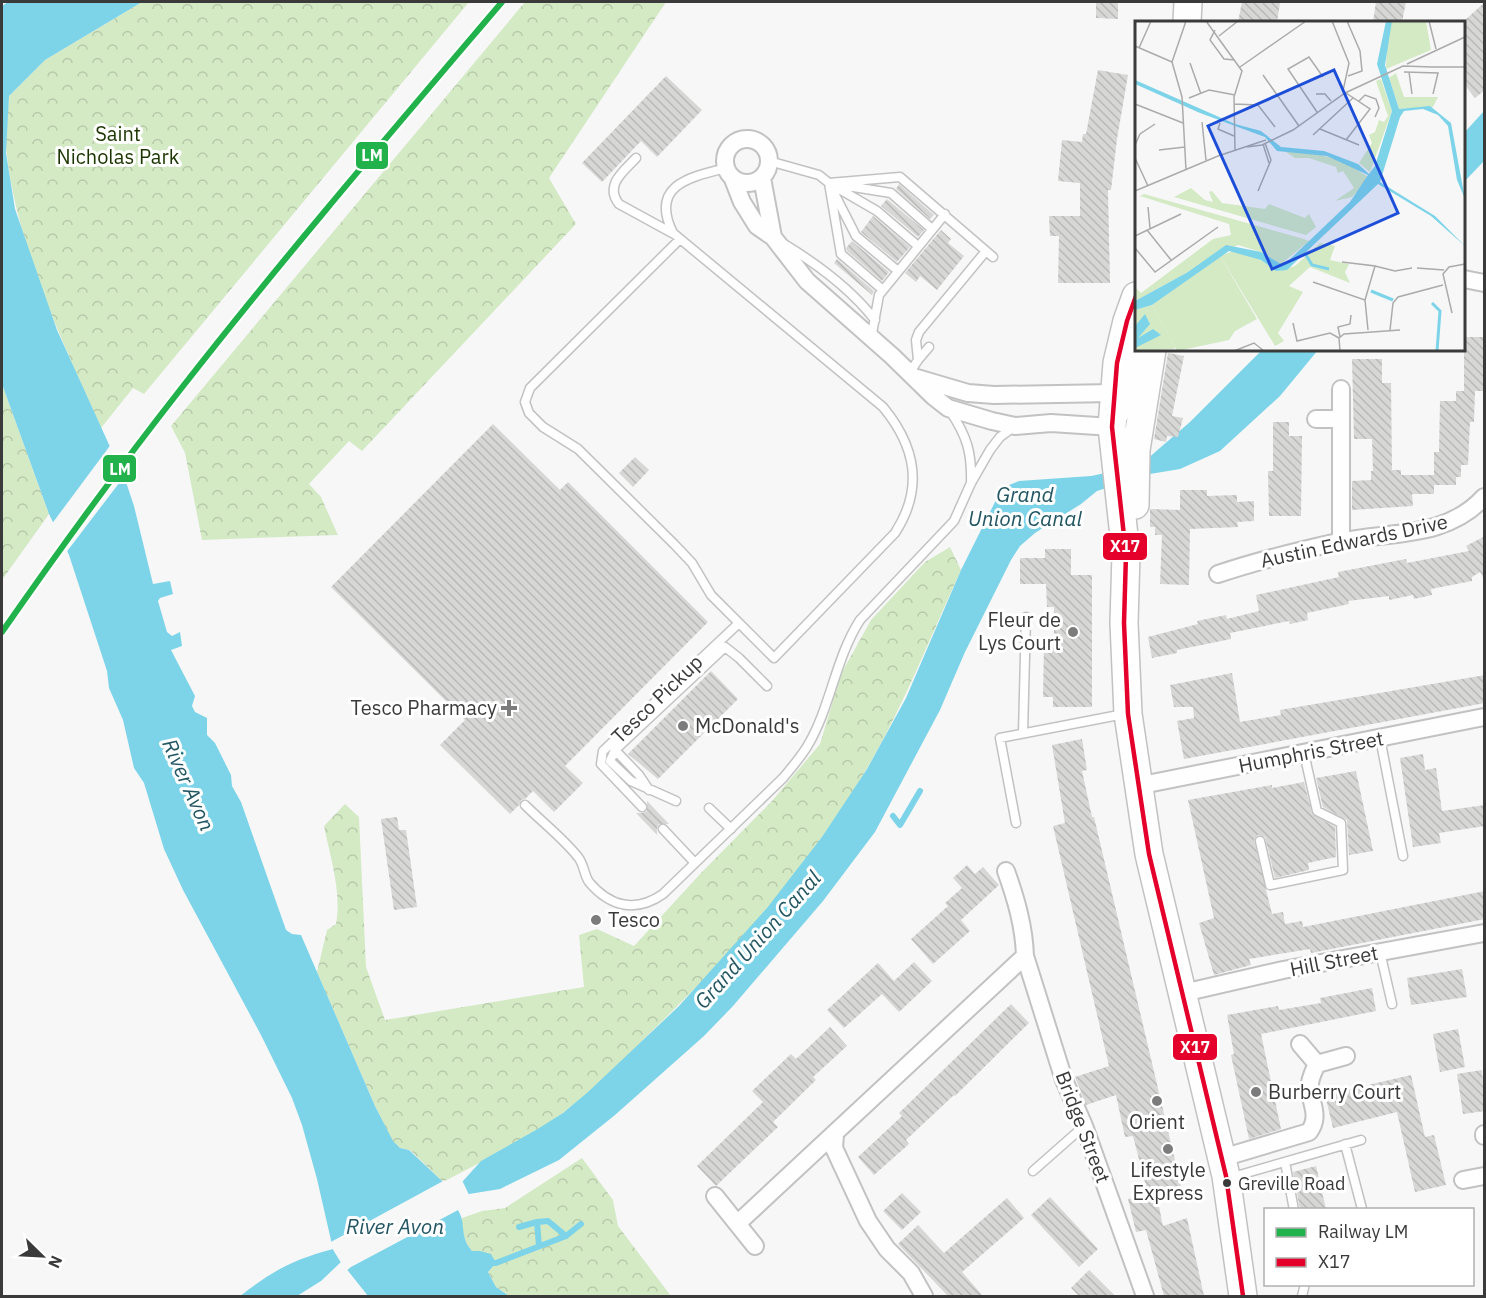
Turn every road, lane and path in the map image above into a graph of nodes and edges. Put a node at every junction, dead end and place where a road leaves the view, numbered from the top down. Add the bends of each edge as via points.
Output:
1 (1188, 2) edge
2 (1187, 21) edge
3 (636, 158) dead end
4 (769, 161) junction
5 (730, 174) junction
6 (762, 178) junction
7 (829, 183) junction
8 (945, 214) junction
9 (932, 229) junction
10 (673, 233) junction
11 (773, 237) junction
12 (679, 240) junction
13 (918, 246) junction
14 (898, 271) junction
15 (1465, 279) edge
16 (1485, 283) edge
17 (883, 290) junction
18 (1135, 301) edge
19 (875, 320) junction
20 (871, 339) junction
21 (929, 347) dead end
22 (1137, 351) edge
23 (1152, 351) edge
24 (915, 370) junction
25 (1341, 389) dead end
26 (948, 408) junction
27 (1116, 409) junction
28 (1316, 419) dead end
29 (1341, 419) junction
30 (1015, 426) junction
31 (1129, 459) junction
32 (971, 483) junction
33 (1485, 497) edge
34 (1341, 541) junction
35 (1218, 574) dead end
36 (1026, 617) dead end
37 (739, 623) junction
38 (767, 686) dead end
39 (1128, 714) junction
40 (1485, 717) edge
41 (1023, 733) junction
42 (1380, 738) junction
43 (1304, 753) junction
44 (1137, 786) junction
45 (676, 801) dead end
46 (525, 805) dead end
47 (642, 807) dead end
48 (709, 808) dead end
49 (1016, 823) dead end
50 (663, 829) dead end
51 (730, 829) junction
52 (1260, 841) dead end
53 (1403, 856) dead end
54 (695, 863) junction
55 (1006, 871) dead end
56 (1485, 933) edge
57 (1380, 952) junction
58 (1025, 956) junction
59 (1183, 993) junction
60 (1392, 1004) dead end
61 (1300, 1044) dead end
62 (1346, 1056) dead end
63 (1317, 1064) junction
64 (1084, 1126) junction
65 (835, 1134) junction
66 (1361, 1140) dead end
67 (1345, 1144) junction
68 (1284, 1162) junction
69 (1224, 1169) junction
70 (1033, 1172) dead end
71 (1485, 1176) edge
72 (1463, 1179) dead end
73 (715, 1196) dead end
74 (1294, 1208) edge
75 (1362, 1208) edge
76 (738, 1223) junction
77 (755, 1245) dead end
78 (924, 1296) edge
79 (1145, 1296) edge
80 (1243, 1296) edge

1 - 2 main road
3 - 10 lane via 613,186 614,198
4 - 5 street via 760,143 740,140 729,148 725,161
4 - 6 street
4 - 7 lane via 819,175
5 - 6 street via 748,184
5 - 10 lane via 683,180 671,192 665,209
5 - 11 street via 757,226
6 - 11 street
7 - 8 lane via 900,177
7 - 9 lane via 891,193
7 - 13 lane via 877,212
7 - 14 lane via 856,236
7 - 17 lane via 841,254
8 - 9 lane
8 - 24 lane via 989,254 919,332
9 - 13 lane
10 - 12 lane
11 - 19 lane via 804,256 862,303
11 - 20 street via 807,281
12 - 37 lane via 531,388 525,402 529,414 578,449 674,544 692,563 711,594
12 - 37 lane via 883,407 903,437 912,464 908,509 895,533 774,658
13 - 14 lane
14 - 17 lane
15 - 16 street
17 - 19 lane
18 - 27 main road via 1117,363
19 - 20 lane
20 - 24 street
21 - 24 lane
22 - 27 street
23 - 31 main road
24 - 26 street via 934,397
24 - 27 street via 968,393
25 - 29 street
26 - 30 street
26 - 32 lane via 964,434 972,461
27 - 30 street via 1051,423
27 - 31 main road
28 - 29 street
29 - 34 street
30 - 32 lane via 997,441
31 - 39 main road via 1124,623
32 - 51 lane via 954,521 860,620 849,637 817,728 800,758
33 - 34 street, Austin Edwards Drive via 1460,518 1440,526
34 - 35 street, Austin Edwards Drive via 1262,559
36 - 41 lane
37 - 47 lane, Tesco Pickup via 603,751 601,764
38 - 45 lane via 725,647 615,750 610,761 631,781
39 - 41 lane
39 - 44 main road
40 - 42 street, Humphris Street
41 - 49 lane via 1000,738
42 - 43 street, Humphris Street
42 - 53 lane
43 - 44 street, Humphris Street
43 - 52 lane via 1317,811 1341,823 1343,870 1270,885
44 - 59 main road via 1159,903
46 - 54 lane via 580,859 588,881 618,903 634,907 654,900
48 - 51 lane
50 - 54 lane
51 - 54 lane
55 - 58 street, Bridge Street via 1020,916
56 - 57 street, Hill Street
57 - 59 street, Hill Street
57 - 60 lane
58 - 64 street, Bridge Street via 1064,1080
58 - 65 street
59 - 69 main road
61 - 63 street
62 - 63 street
63 - 69 street via 1310,1083 1316,1118 1309,1132
64 - 70 lane
64 - 79 street, Bridge Street
65 - 76 street
65 - 78 street via 834,1148 868,1221 887,1249 911,1273
66 - 67 lane
67 - 68 lane
67 - 75 lane
68 - 69 lane
68 - 74 lane
69 - 80 main road
71 - 72 street
73 - 76 street
76 - 77 street

